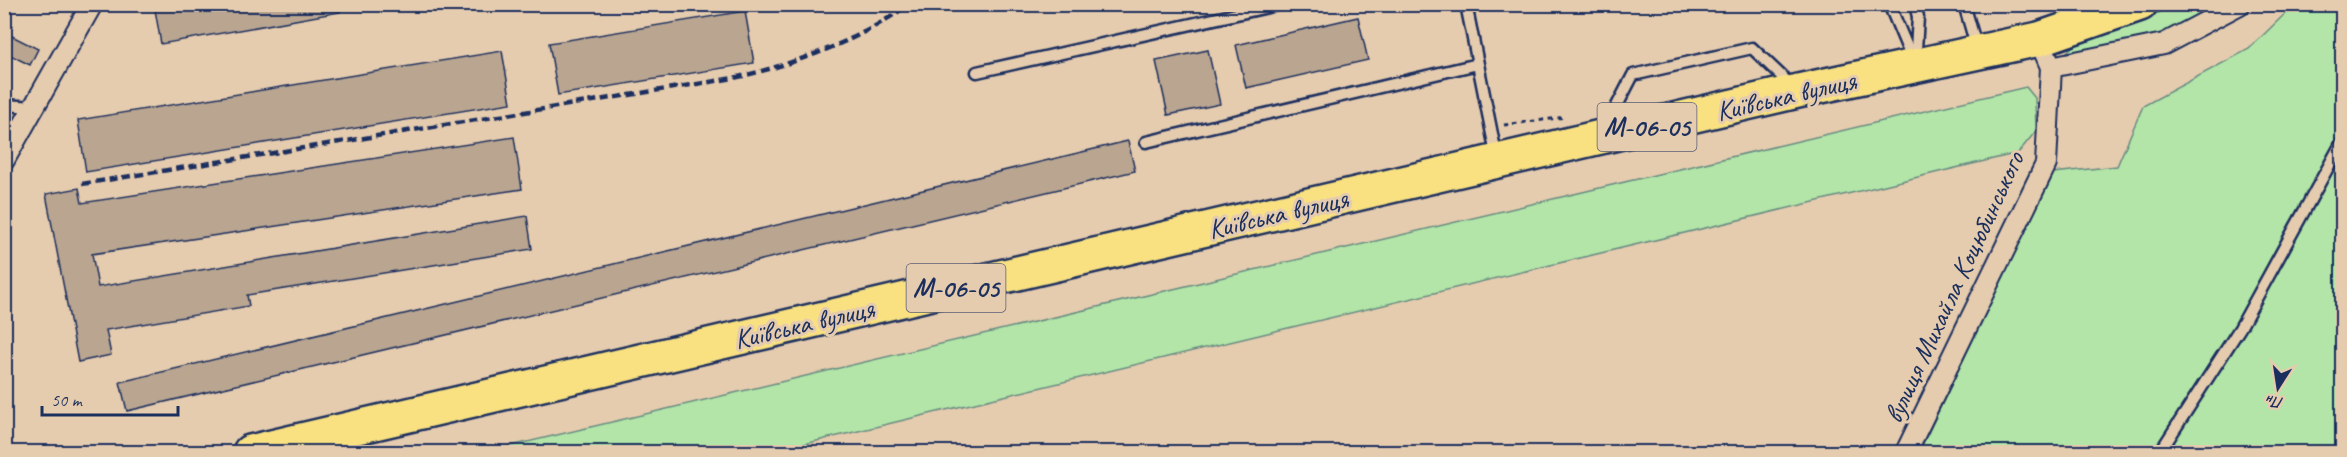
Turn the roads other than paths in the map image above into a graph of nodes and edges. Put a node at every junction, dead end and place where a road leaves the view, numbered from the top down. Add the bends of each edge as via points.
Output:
1 (92, 4) edge
2 (1281, 4) edge
3 (1466, 4) edge
4 (1889, 4) edge
5 (1915, 4) edge
6 (1964, 4) edge
7 (2140, 4) edge
8 (2240, 4) edge
9 (1978, 52) junction
10 (2045, 53) junction
11 (1478, 64) junction
12 (1915, 66) junction
13 (977, 72) dead end
14 (1798, 91) junction
15 (4, 105) edge
16 (35, 107) junction
17 (1601, 138) junction
18 (1146, 142) dead end
19 (2343, 142) edge
20 (4, 160) edge
21 (1497, 162) junction
22 (327, 444) edge
23 (250, 453) edge
24 (1906, 453) edge
25 (2160, 453) edge

1 - 16 street
2 - 13 lane
3 - 11 lane
4 - 12 lane
5 - 12 lane
6 - 9 lane
7 - 10 highway, Київська вулиця / М-06-05
8 - 10 street via 2164,44
9 - 10 highway, Київська вулиця / М-06-05
9 - 12 highway, Київська вулиця / М-06-05
10 - 24 street, вулиця Михайла Коцюбинського via 2046,164
11 - 18 lane
11 - 21 lane
12 - 14 highway, Київська вулиця / М-06-05
14 - 17 highway, Київська вулиця / М-06-05
14 - 17 lane via 1752,48 1633,75
15 - 16 lane
16 - 20 street
17 - 21 highway, Київська вулиця / М-06-05
19 - 25 lane via 2240,328
21 - 22 highway, Київська вулиця / М-06-05 via 414,413
22 - 23 highway, М-06-05

